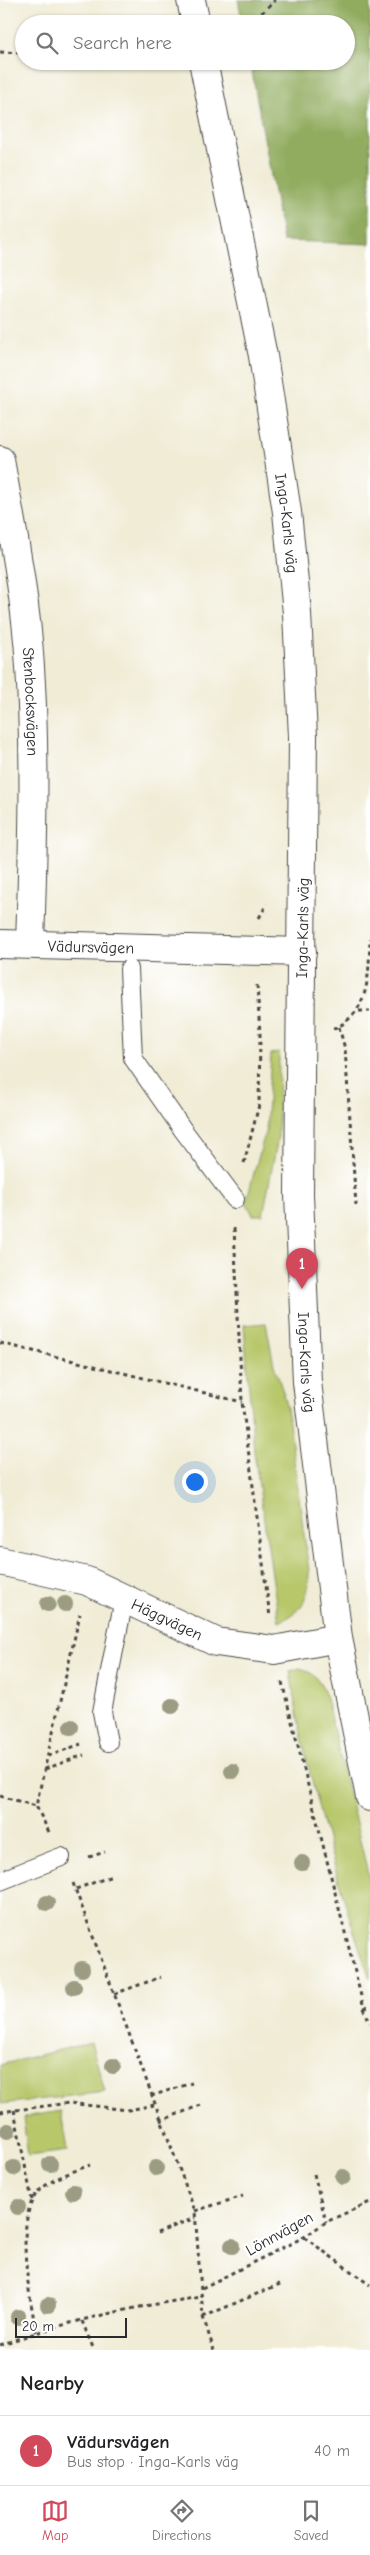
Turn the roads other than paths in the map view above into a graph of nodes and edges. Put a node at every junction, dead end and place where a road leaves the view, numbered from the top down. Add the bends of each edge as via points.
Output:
1 (191, 0) edge
2 (194, 15) edge
3 (205, 70) edge
4 (0, 460) edge
5 (0, 944) edge
6 (30, 944) junction
7 (302, 952) junction
8 (129, 969) dead end
9 (235, 1200) road end
10 (0, 1561) edge
11 (124, 1599) junction
12 (338, 1638) junction
13 (108, 1742) dead end
14 (370, 1797) edge
15 (61, 1857) dead end
16 (0, 1881) edge

1 - 2 street
3 - 7 street, Inga-Karls väg via 263,356 287,512 297,614 303,737
4 - 6 street, Stenbocksvägen via 30,664 35,766
5 - 6 street, Vädursvägen
6 - 7 street, Vädursvägen
7 - 12 street, Inga-Karls väg via 299,1156 302,1289 307,1382
8 - 9 lane via 133,1058
10 - 11 street, Häggvägen via 88,1581
11 - 12 street, Häggvägen via 216,1642 274,1650
11 - 13 lane via 102,1712
12 - 14 street, Inga-Karls väg
15 - 16 lane

